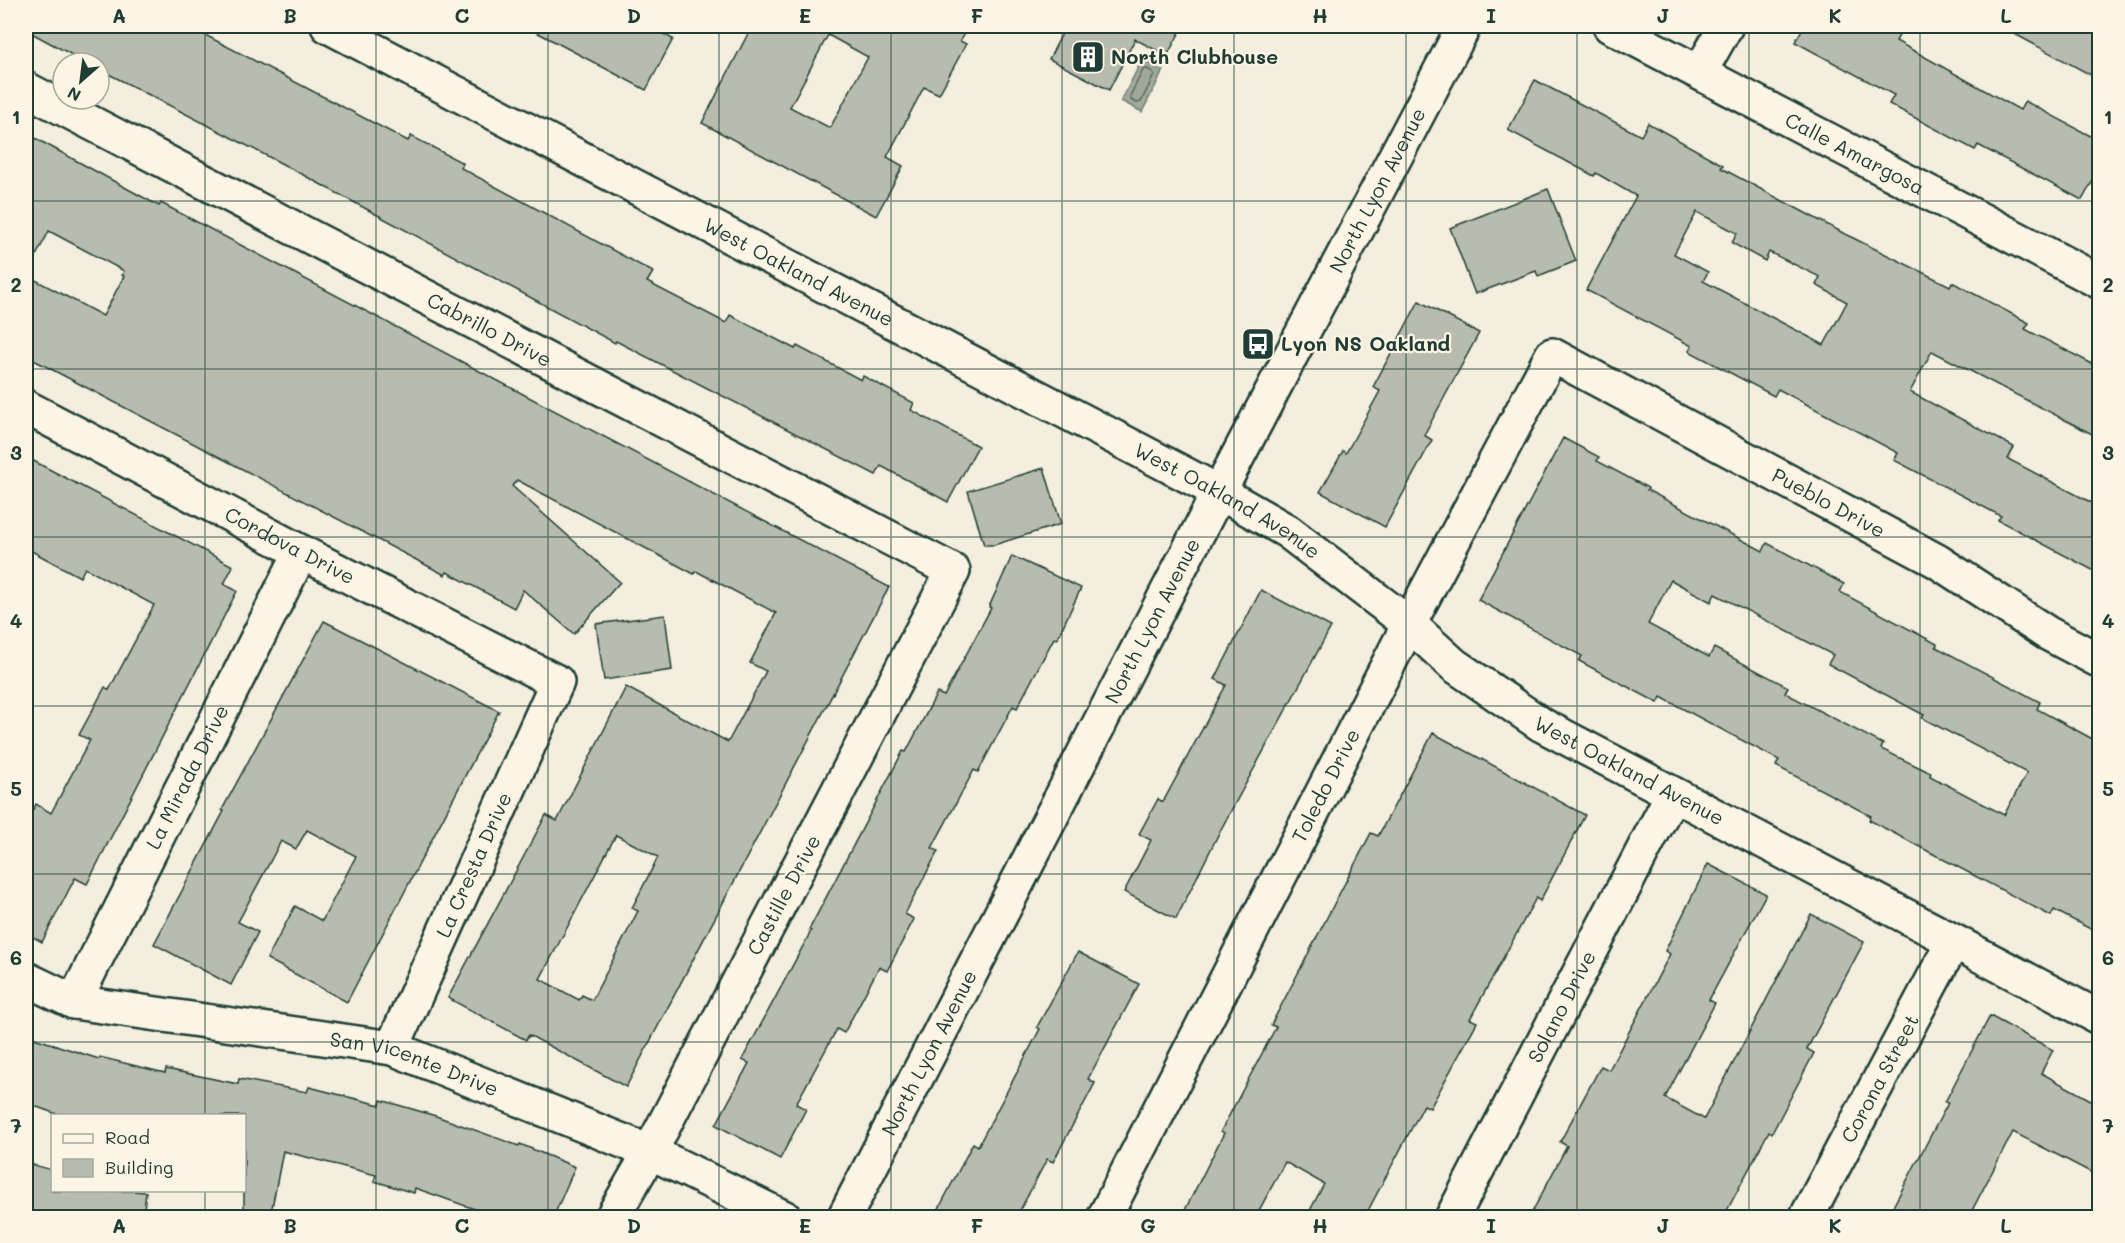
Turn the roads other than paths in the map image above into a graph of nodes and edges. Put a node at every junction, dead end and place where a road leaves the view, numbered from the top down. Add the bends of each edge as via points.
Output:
1 (328, 26) edge
2 (1464, 26) edge
3 (1610, 26) edge
4 (1726, 26) edge
5 (1700, 72) junction
6 (26, 88) edge
7 (2100, 282) edge
8 (1552, 355) joint
9 (26, 407) edge
10 (1219, 492) junction
11 (301, 552) junction
12 (953, 571) joint
13 (1409, 624) junction
14 (2100, 661) edge
15 (557, 682) joint
16 (1672, 795) junction
17 (1953, 942) junction
18 (26, 979) edge
19 (74, 1002) junction
20 (2100, 1018) edge
21 (392, 1048) junction
22 (650, 1152) junction
23 (612, 1218) edge
24 (785, 1218) edge
25 (844, 1218) edge
26 (1104, 1218) edge
27 (1452, 1218) edge
28 (1806, 1218) edge

1 - 10 street, West Oakland Avenue
2 - 10 street, North Lyon Avenue
3 - 5 street, Calle Amargosa
4 - 5 street
5 - 7 street, Calle Amargosa
6 - 12 street, Cabrillo Drive
8 - 13 street, Toledo Drive
8 - 14 street, Pueblo Drive via 1936,561 2047,633
9 - 11 street, Cordova Drive
10 - 13 street, West Oakland Avenue via 1287,531
10 - 25 street, North Lyon Avenue
11 - 15 street, Cordova Drive
11 - 19 street, La Mirada Drive
12 - 22 street, Castille Drive
13 - 16 street, West Oakland Avenue via 1454,665 1542,725
13 - 26 street, Toledo Drive
15 - 21 street, La Cresta Drive
16 - 17 street, West Oakland Avenue
16 - 27 street, Solano Drive
17 - 20 street, West Oakland Avenue
17 - 28 street, Corona Street
18 - 19 street, San Vicente Drive
19 - 21 street, San Vicente Drive
21 - 22 street, San Vicente Drive
22 - 23 street, Castille Drive
22 - 24 street, San Vicente Drive

